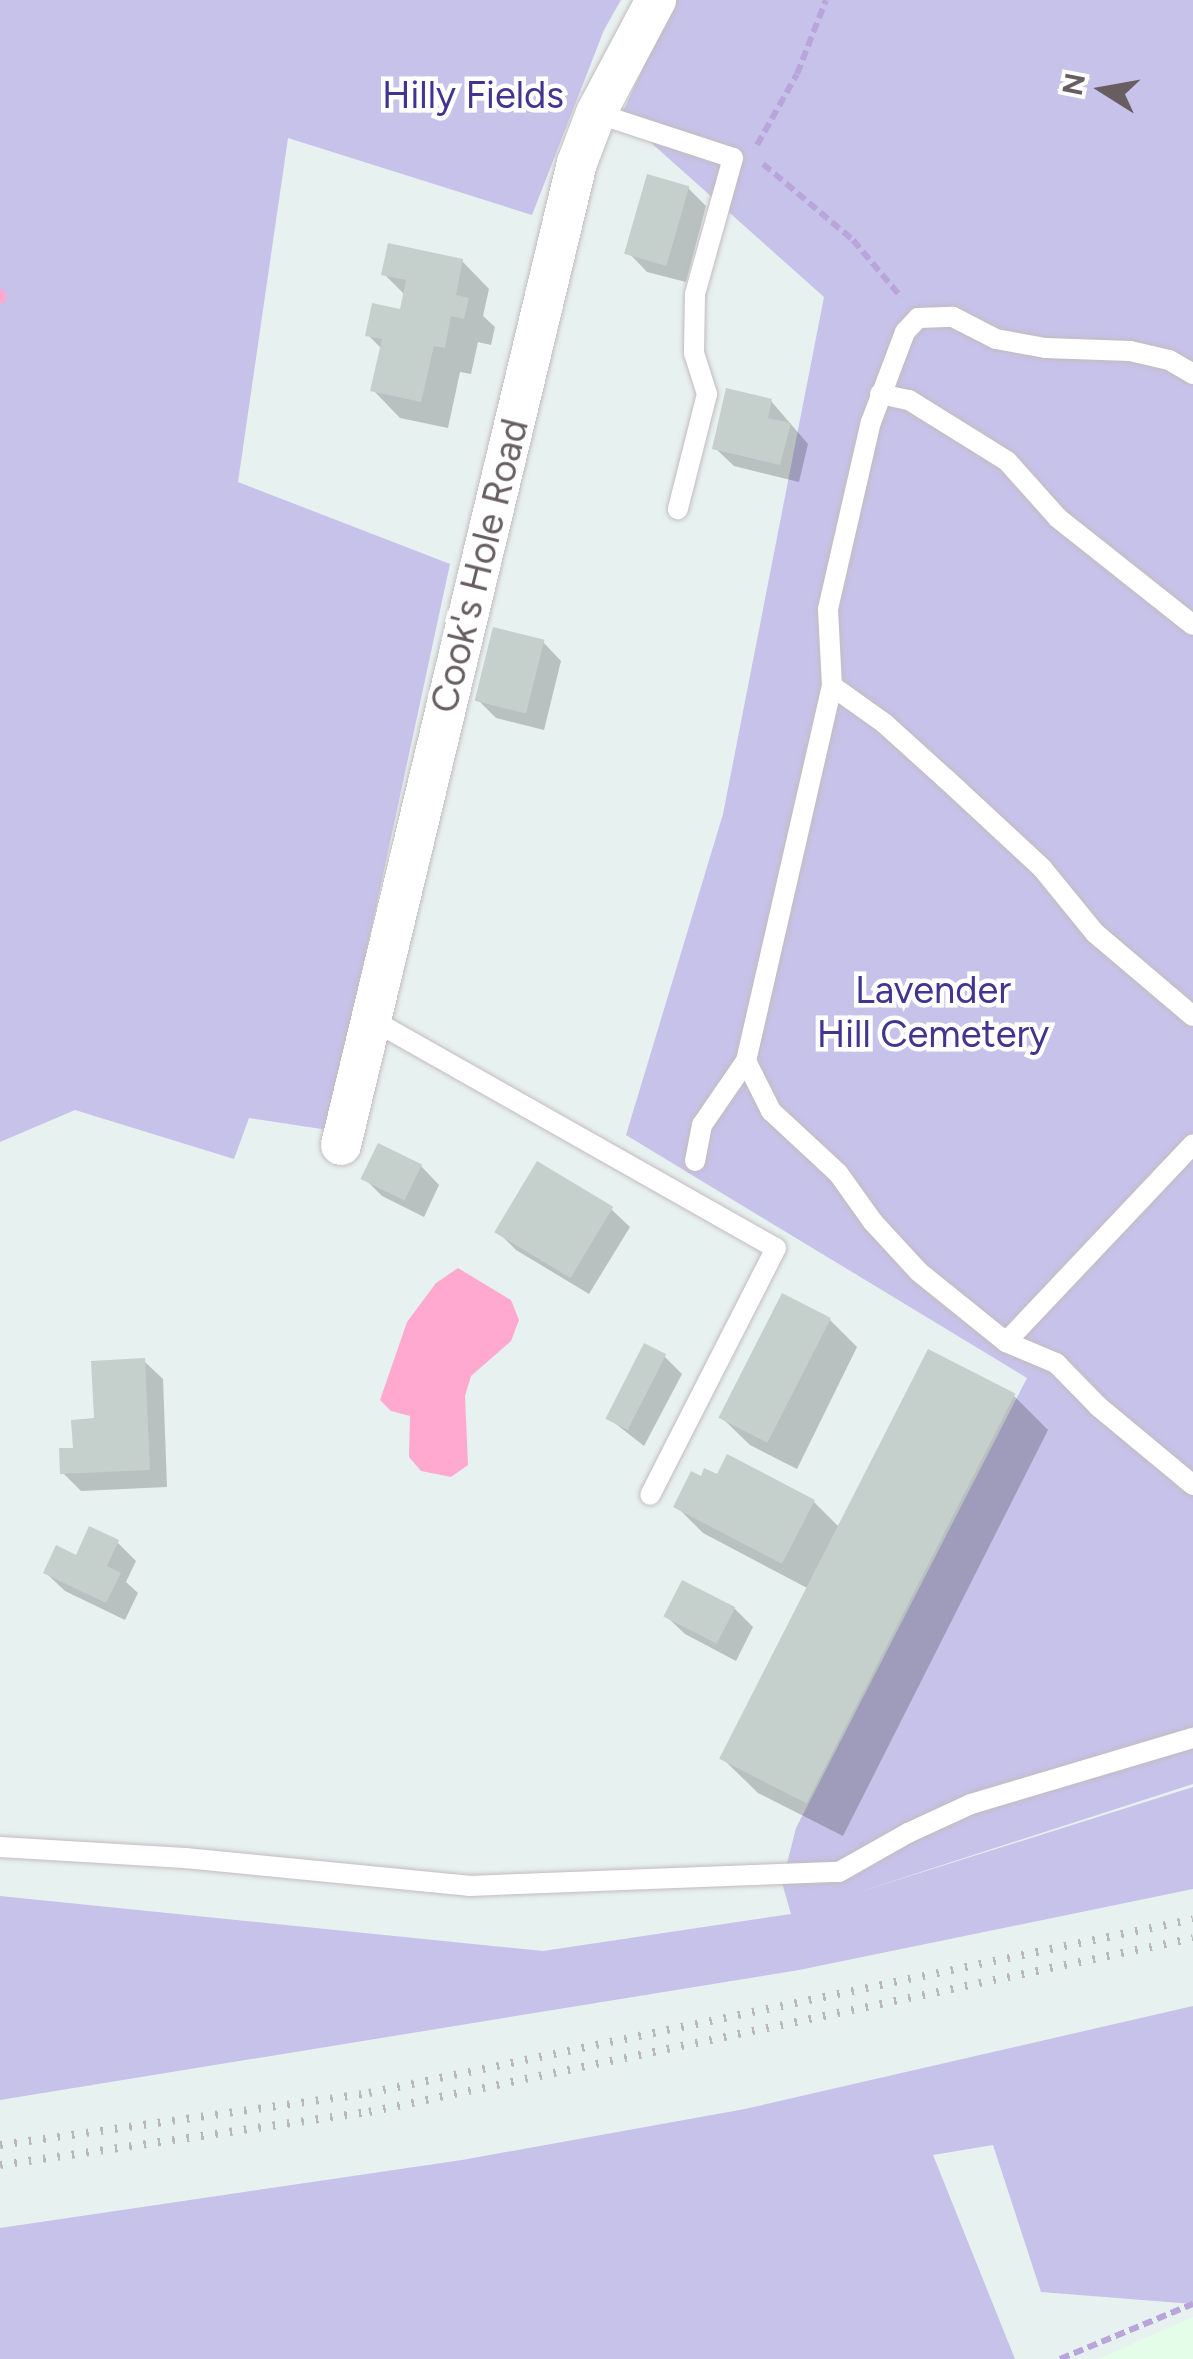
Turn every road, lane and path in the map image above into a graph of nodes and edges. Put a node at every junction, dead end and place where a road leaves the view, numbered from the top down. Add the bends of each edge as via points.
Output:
1 (656, 0) edge
2 (826, 0) edge
3 (596, 113) junction
4 (918, 318) junction
5 (1193, 374) edge
6 (880, 394) junction
7 (678, 509) dead end
8 (1193, 625) edge
9 (832, 686) junction
10 (1193, 1016) edge
11 (368, 1018) junction
12 (746, 1061) junction
13 (1193, 1144) edge
14 (341, 1146) dead end
15 (694, 1161) dead end
16 (1006, 1342) junction
17 (1193, 1484) edge
18 (650, 1495) dead end
19 (1193, 1738) edge
20 (0, 1848) edge
21 (1193, 2304) edge
22 (1060, 2359) edge

1 - 3 street, Cook's Hole Road
2 - 4 path via 797,74 752,155 853,240
3 - 7 lane via 733,158 695,294 694,353 707,394
3 - 11 street, Cook's Hole Road via 577,163
4 - 5 lane via 953,318 996,339 1045,348 1130,351
4 - 6 lane via 905,332
6 - 8 lane via 923,407 1007,461 1058,518
6 - 9 lane via 828,609
9 - 10 lane via 946,779 1042,868 1096,933
9 - 12 lane
11 - 14 street, Cook's Hole Road
11 - 18 lane via 776,1248
12 - 15 lane via 702,1125
12 - 16 lane via 771,1111 838,1174 873,1222 950,1301
13 - 16 lane
16 - 17 lane via 1056,1364
19 - 20 lane via 971,1804 839,1872 469,1886
21 - 22 path

